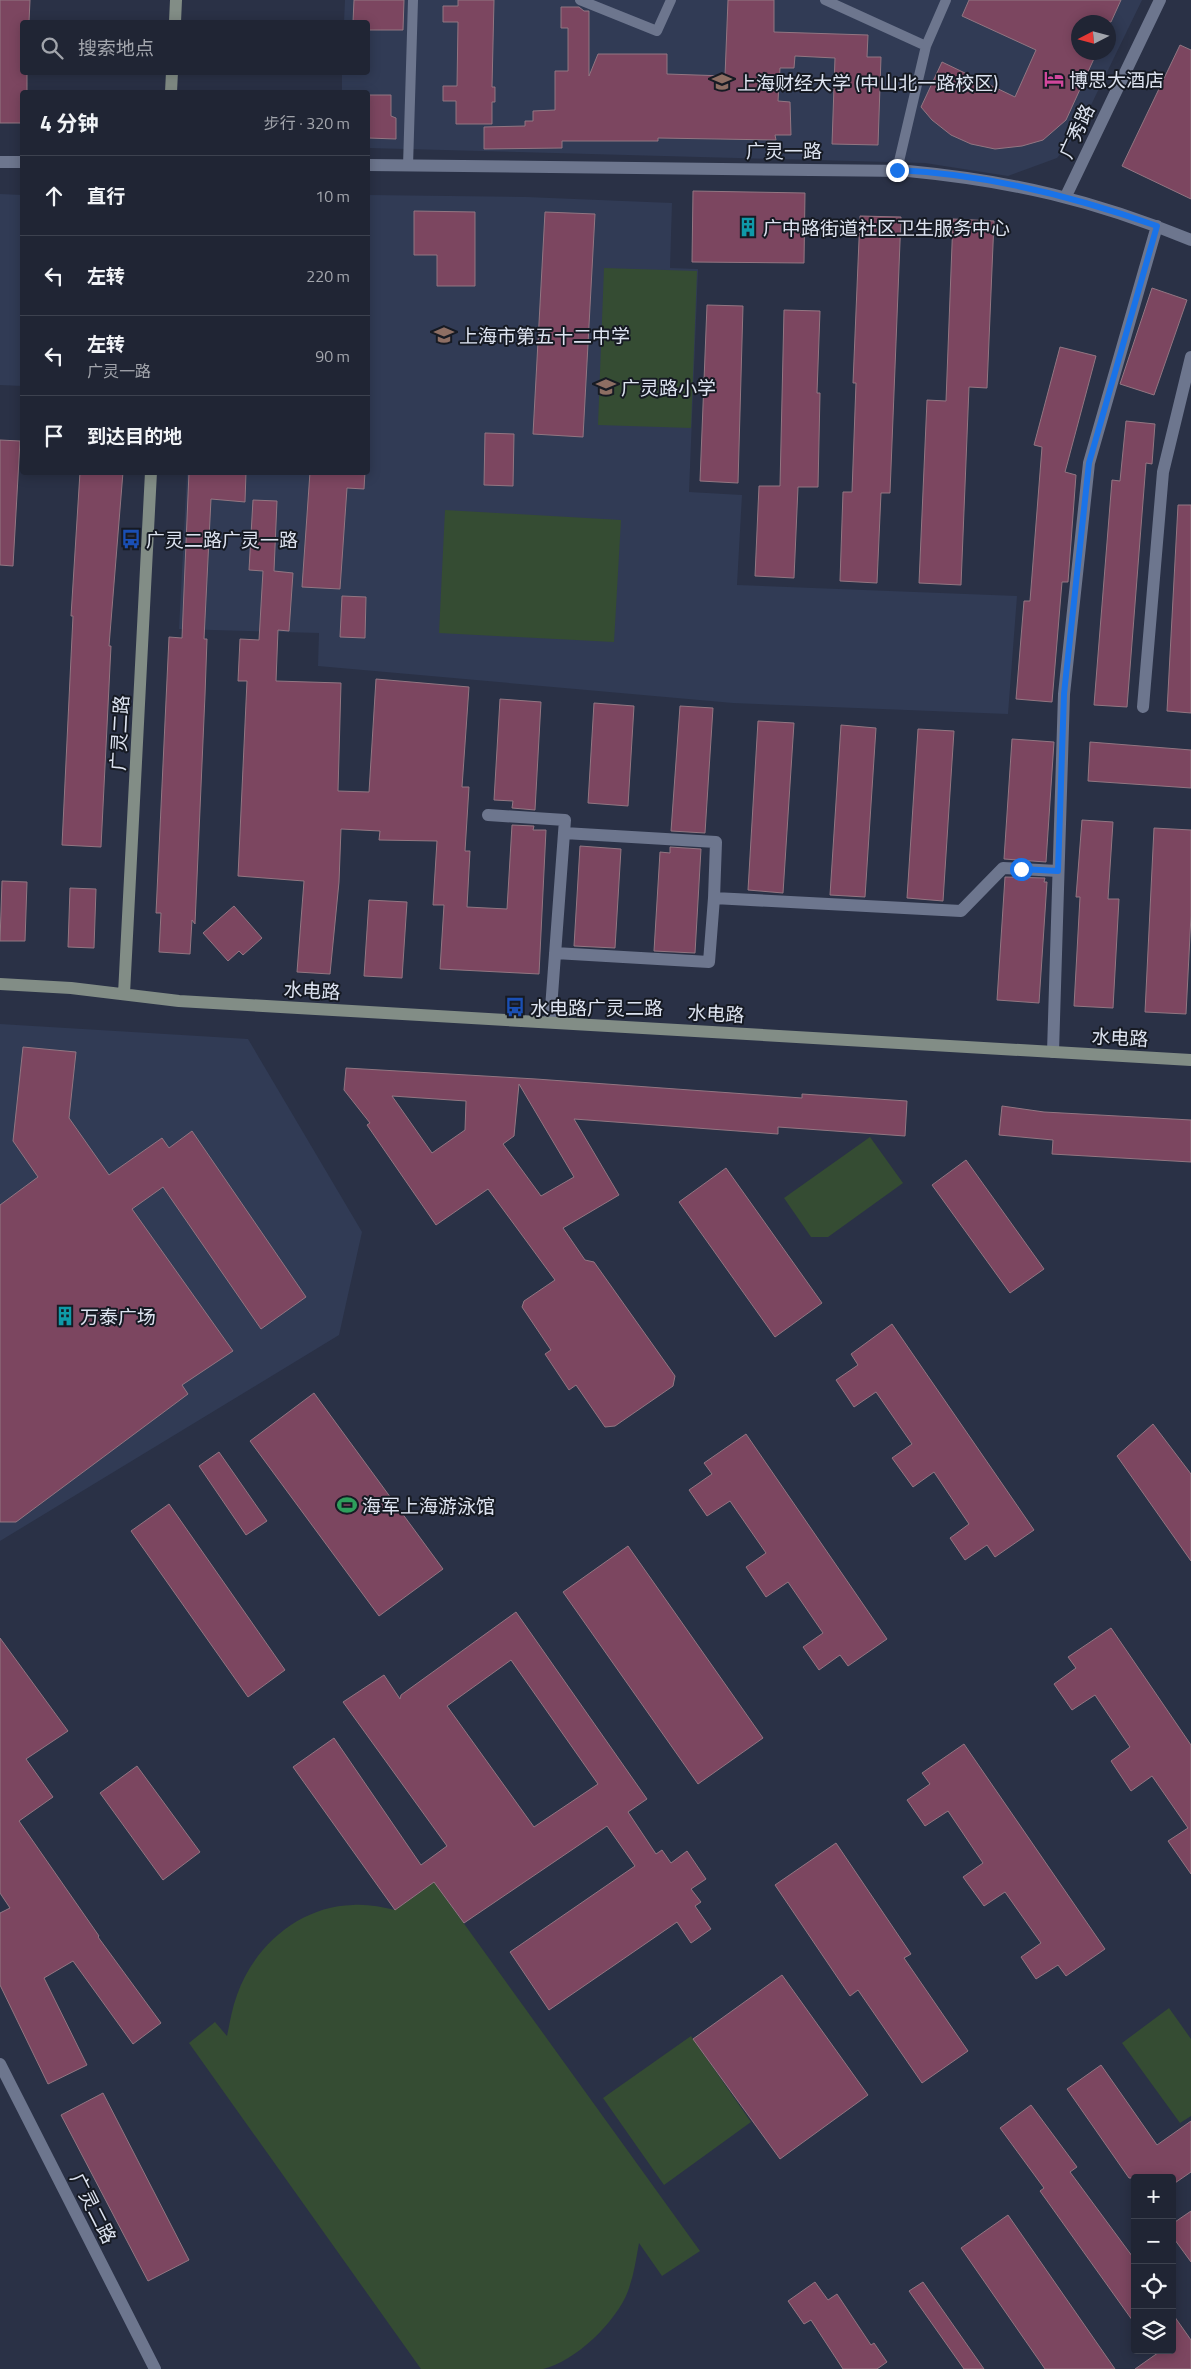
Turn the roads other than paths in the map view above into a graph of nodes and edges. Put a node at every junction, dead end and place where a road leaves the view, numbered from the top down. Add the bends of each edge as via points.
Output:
1 (176, 0) edge
2 (413, 0) edge
3 (580, 0) edge
4 (671, 0) edge
5 (825, 0) edge
6 (946, 0) edge
7 (1160, 0) edge
8 (175, 20) edge
9 (926, 46) junction
10 (172, 75) edge
11 (171, 90) edge
12 (0, 162) edge
13 (20, 162) edge
14 (370, 166) edge
15 (408, 166) junction
16 (897, 170) junction
17 (1066, 196) junction
18 (1157, 226) junction
19 (1191, 240) edge
20 (1191, 357) edge
21 (151, 475) edge
22 (1143, 707) dead end
23 (488, 815) dead end
24 (564, 833) junction
25 (1058, 871) junction
26 (714, 898) junction
27 (555, 953) junction
28 (0, 984) edge
29 (124, 994) junction
30 (550, 1022) junction
31 (1053, 1052) junction
32 (1191, 1060) edge
33 (0, 2064) edge
34 (155, 2369) edge

1 - 8 main road
2 - 15 lane
3 - 4 lane via 657,31
5 - 9 lane
6 - 9 lane
7 - 17 street, 广秀路
9 - 16 lane
10 - 11 main road
12 - 13 street
14 - 15 street, 广灵一路
15 - 16 street, 广灵一路
16 - 17 street, 广灵一路 via 989,180
17 - 18 street, 广灵一路
18 - 19 street, 广灵一路
18 - 25 street via 1089,463 1064,694
20 - 22 street via 1163,472
21 - 29 main road, 广灵二路
23 - 24 street via 565,820
24 - 26 street via 716,842
24 - 27 street
25 - 26 street via 1003,868 961,911
25 - 31 street
26 - 27 street via 709,962
27 - 30 street
28 - 29 main road, 水电路
29 - 30 main road, 水电路 via 179,1001
30 - 31 main road, 水电路
31 - 32 main road, 水电路
33 - 34 street, 广灵二路

